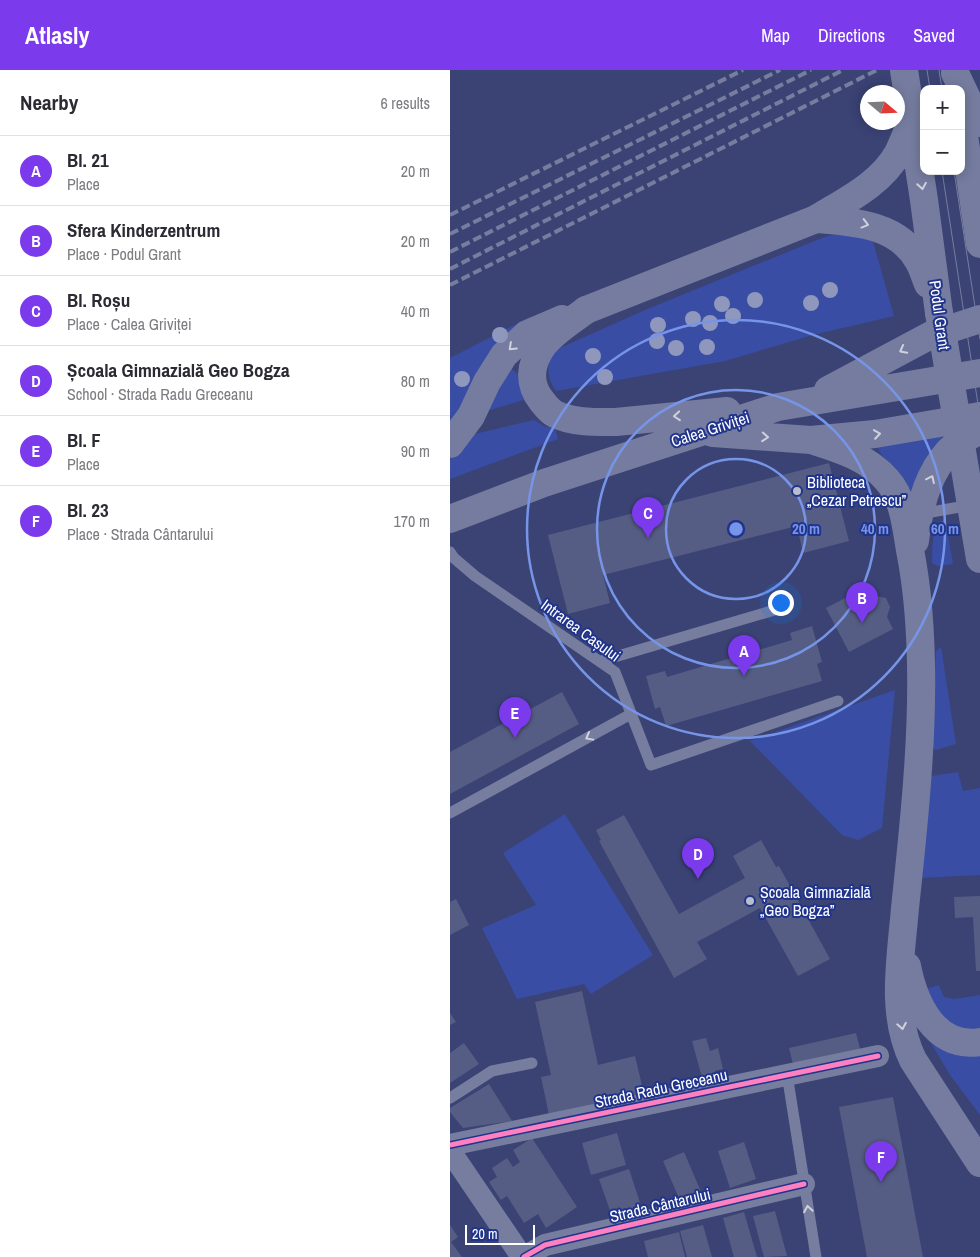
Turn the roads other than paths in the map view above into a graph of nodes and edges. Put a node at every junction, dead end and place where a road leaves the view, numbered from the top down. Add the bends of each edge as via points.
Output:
1 (904, 70) edge
2 (956, 77) edge
3 (912, 121) junction
4 (980, 123) edge
5 (963, 130) edge
6 (816, 219) junction
7 (980, 244) edge
8 (586, 310) junction
9 (939, 313) junction
10 (980, 319) edge
11 (980, 373) edge
12 (810, 400) junction
13 (778, 406) junction
14 (980, 416) edge
15 (980, 430) edge
16 (699, 432) junction
17 (811, 440) junction
18 (450, 444) edge
19 (980, 503) edge
20 (918, 514) junction
21 (450, 519) edge
22 (450, 552) edge
23 (980, 558) edge
24 (912, 560) junction
25 (778, 609) dead end
26 (601, 661) junction
27 (838, 701) dead end
28 (631, 714) junction
29 (450, 813) edge
30 (902, 942) junction
31 (980, 1042) edge
32 (878, 1056) dead end
33 (532, 1063) dead end
34 (787, 1074) junction
35 (450, 1098) edge
36 (450, 1145) edge
37 (450, 1150) edge
38 (980, 1163) edge
39 (804, 1184) junction
40 (523, 1257) edge
41 (816, 1257) edge

1 - 3 main road, Podul Grant
2 - 4 main road
3 - 6 main road via 897,154 883,173
3 -> 9 main road, Podul Grant
5 - 7 main road
6 - 8 main road, bridge
6 -> 9 main road via 856,222 894,235 919,261
13 -> 8 main road via 616,422 555,414 535,390 531,376 533,362 543,345
8 -> 18 main road via 527,334 504,355 471,416
9 - 23 main road, Podul Grant, bridge
10 -> 12 main road via 931,335
11 - 12 main road, Calea Griviței
12 - 13 main road, Calea Griviței
13 - 16 main road, Calea Griviței
17 -> 14 main road via 875,434
20 -> 15 main road via 926,491 946,455 960,441
16 -> 17 main road
16 - 21 main road, Calea Griviței
17 - 24 main road via 855,455 888,481 902,509
19 - 20 lane
20 - 24 main road
22 - 26 lane, Intrarea Cașului via 475,576
24 - 30 main road via 919,627 921,705
25 - 26 lane
26 - 28 lane, Intrarea Cașului via 615,672
27 - 28 lane, Intrarea Cașului via 651,765
28 -> 29 lane
30 - 31 main road via 912,988 924,1015 939,1031 956,1040
30 -> 38 main road via 898,996 908,1049
32 - 34 street, Strada Radu Greceanu
33 - 35 lane via 492,1071
34 - 36 street, Strada Radu Greceanu
34 - 39 lane
37 - 40 street
39 - 40 street, Strada Cântarului via 545,1245
41 -> 39 lane

